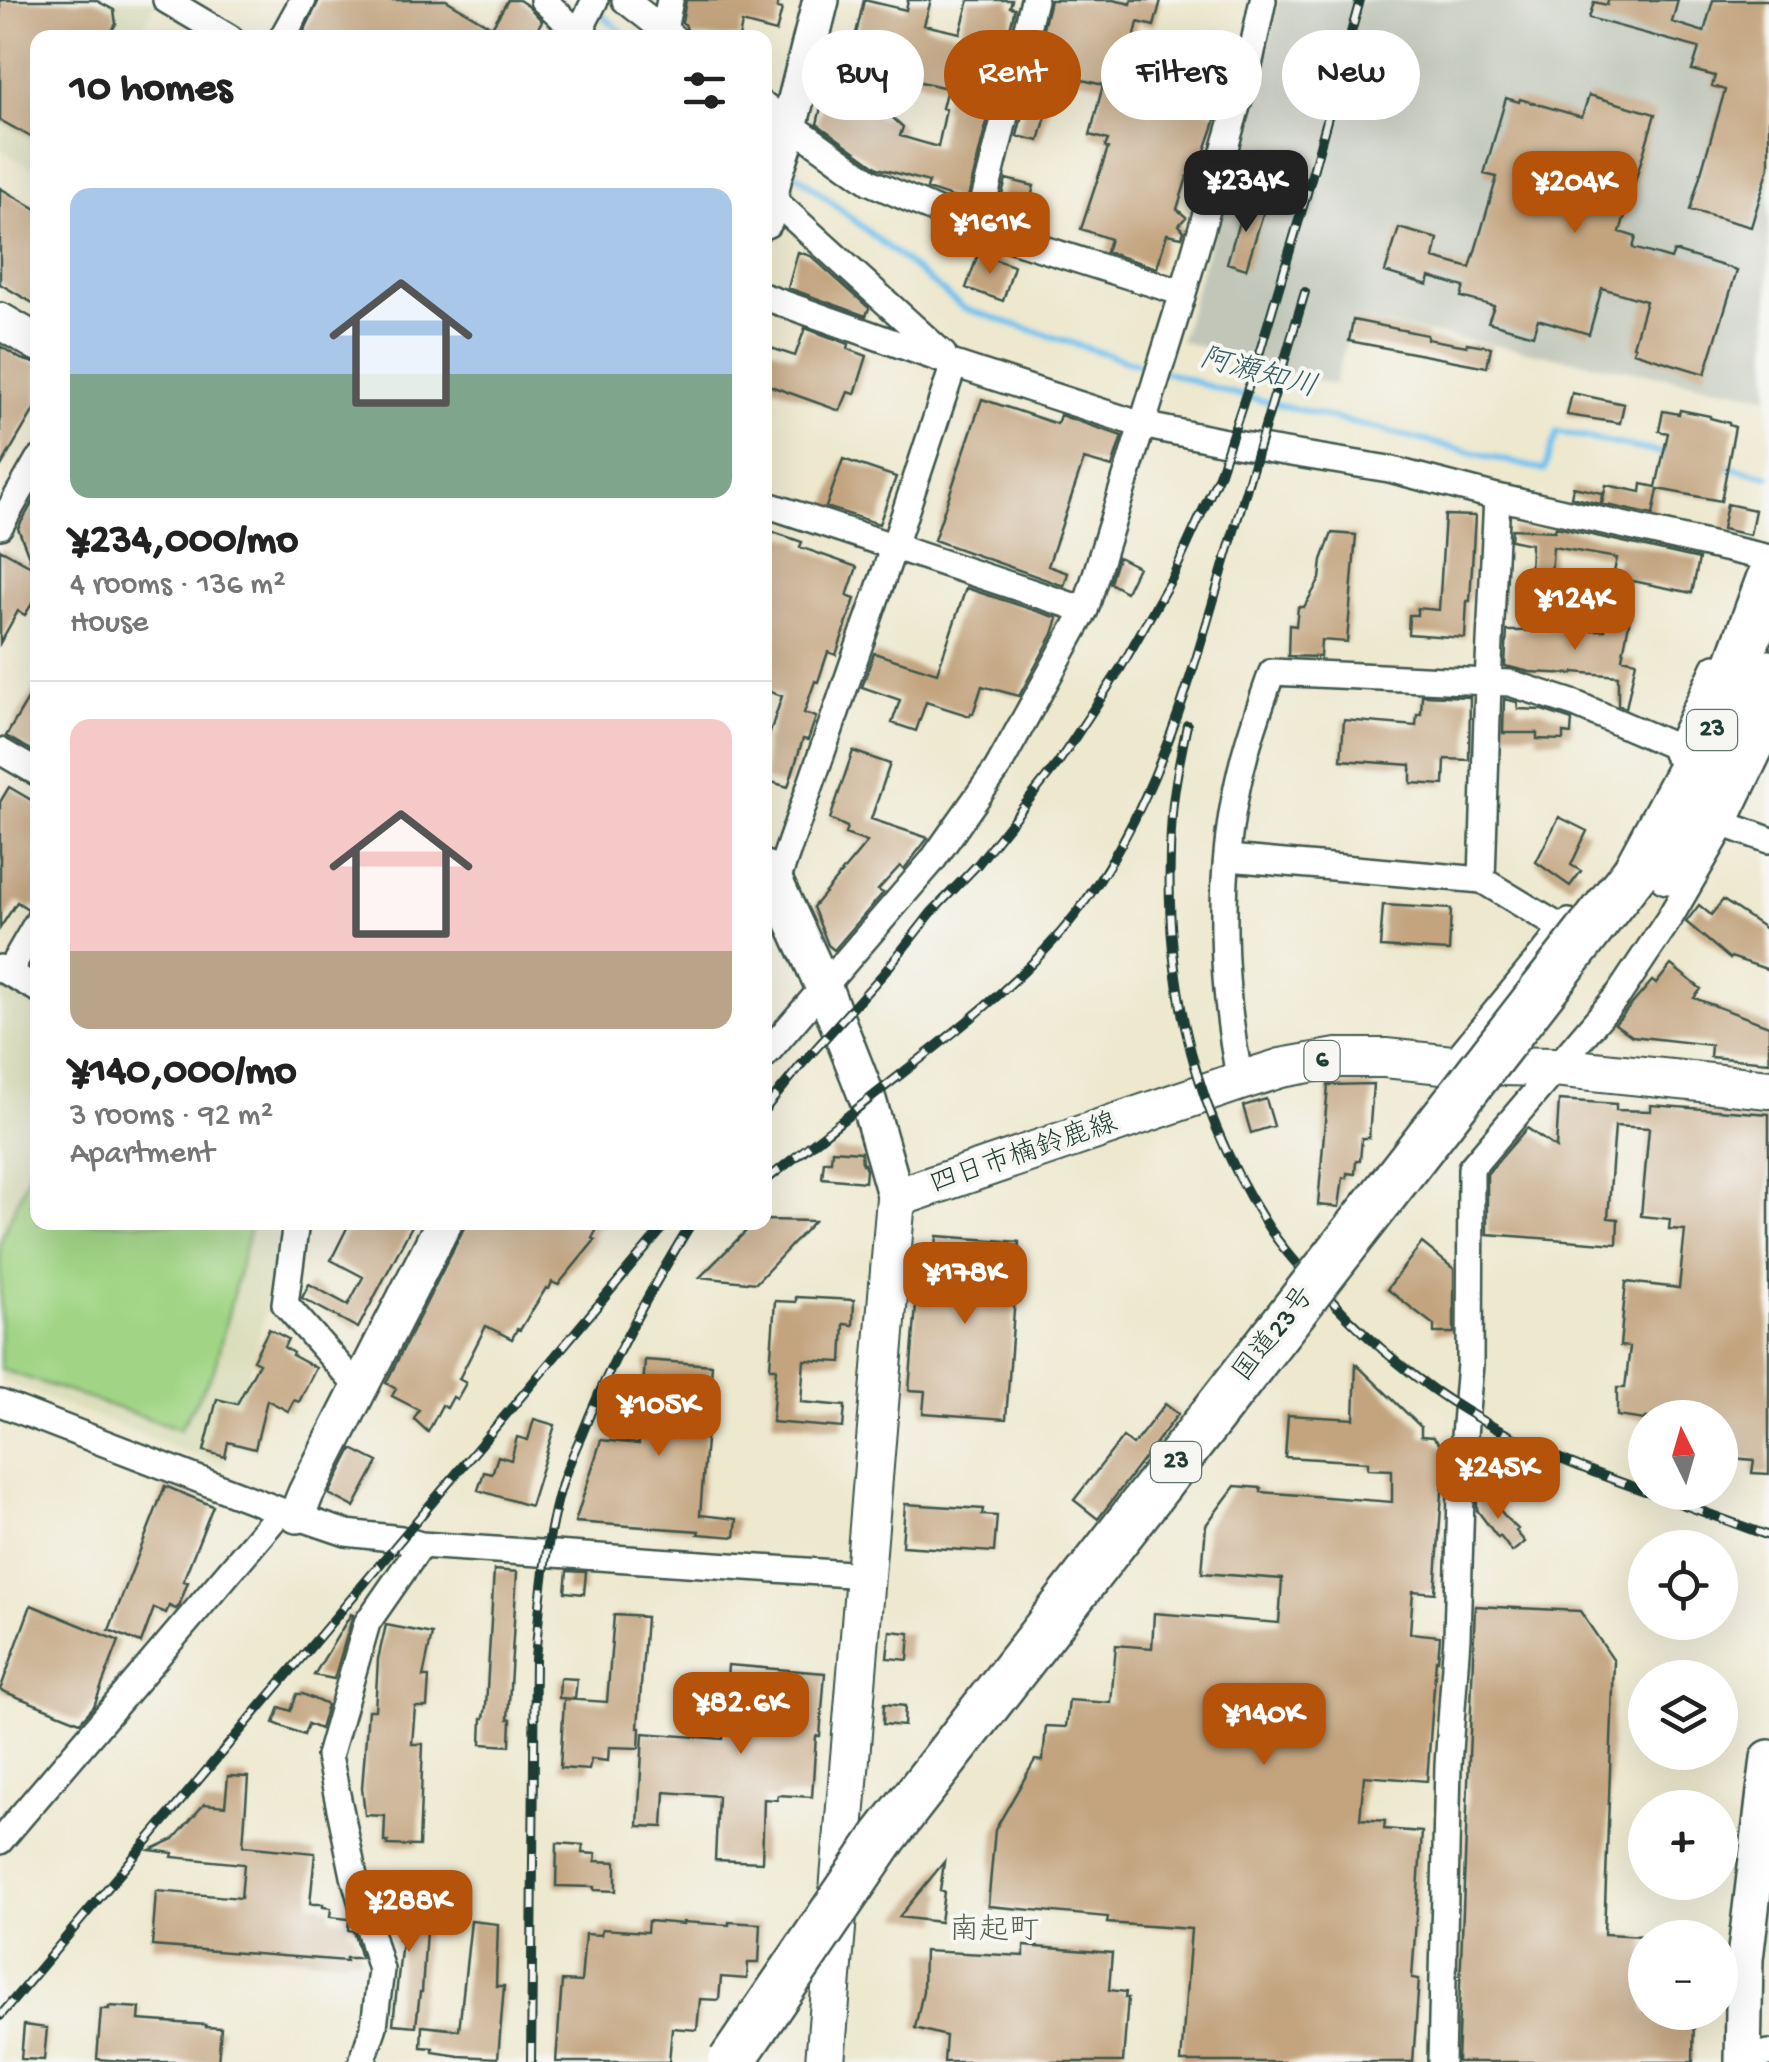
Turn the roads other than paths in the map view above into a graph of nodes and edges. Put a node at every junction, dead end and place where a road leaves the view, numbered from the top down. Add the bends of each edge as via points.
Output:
1 (166, 0) edge
2 (303, 0) edge
3 (543, 0) edge
4 (625, 0) edge
5 (670, 0) edge
6 (821, 0) edge
7 (1034, 0) edge
8 (1264, 0) edge
9 (586, 27) edge
10 (217, 30) edge
11 (286, 30) edge
12 (664, 30) edge
13 (669, 30) edge
14 (774, 166) edge
15 (977, 228) junction
16 (772, 300) edge
17 (1181, 300) junction
18 (0, 321) edge
19 (30, 338) edge
20 (954, 364) junction
21 (1142, 425) junction
22 (30, 474) edge
23 (1497, 497) junction
24 (772, 506) edge
25 (0, 526) edge
26 (894, 546) junction
27 (1769, 558) edge
28 (1769, 567) edge
29 (1769, 580) edge
30 (1085, 610) junction
31 (1769, 673) edge
32 (1488, 683) junction
33 (1769, 731) edge
34 (1678, 748) junction
35 (0, 751) edge
36 (30, 768) edge
37 (1724, 824) junction
38 (1769, 840) edge
39 (1228, 858) junction
40 (772, 871) edge
41 (1648, 877) junction
42 (772, 880) edge
43 (1482, 880) junction
44 (1563, 929) junction
45 (30, 932) edge
46 (4, 970) edge
47 (30, 985) edge
48 (824, 988) junction
49 (772, 1047) edge
50 (1452, 1065) junction
51 (1554, 1067) junction
52 (1240, 1080) junction
53 (1769, 1089) edge
54 (896, 1198) junction
55 (295, 1230) edge
56 (440, 1230) edge
57 (359, 1388) junction
58 (0, 1403) edge
59 (289, 1513) junction
60 (422, 1545) junction
61 (864, 1575) junction
62 (1769, 1758) edge
63 (0, 1841) edge
64 (1752, 2058) edge
65 (362, 2062) edge
66 (731, 2062) edge
67 (767, 2062) edge
68 (825, 2062) edge
69 (1442, 2062) edge

1 - 10 street
2 - 11 street
3 - 9 street
4 - 12 street
5 - 13 street
6 - 14 street
7 - 15 street
8 - 17 street
14 - 15 street via 870,182
14 - 20 street
15 - 17 street
16 - 20 street
17 - 21 street
18 - 19 street
20 - 21 street
20 - 26 street
21 - 23 street via 1388,469
21 - 30 street
22 - 25 street
23 - 27 street
23 - 32 street
24 - 26 street
26 - 30 street
26 - 40 street
28 - 34 street via 1744,592
29 - 41 highway, 国道23号 / 23 via 1719,716
30 - 48 street via 996,769 932,860
31 - 41 highway, 国道23号 / 23 via 1716,790
32 - 34 street via 1510,683 1575,704
32 - 39 street via 1272,672 1238,784
32 - 43 street
33 - 37 street
34 - 44 street via 1616,860
35 - 36 street
37 - 38 street
37 - 51 street via 1619,994
39 - 43 street
39 - 52 street via 1224,932
41 - 66 highway, 国道23号 / 23, bridge via 885,1836
41 - 67 highway, 国道23号 / 23 via 820,1973
42 - 48 street
43 - 44 street
44 - 50 street
45 - 46 street
46 - 47 street
48 - 49 street
48 - 54 street via 868,1100
50 - 51 main road, 四日市楠鈴鹿線 / 6
50 - 52 main road, 四日市楠鈴鹿線 / 6 via 1336,1058
51 - 53 main road, 四日市楠鈴鹿線 / 6
51 - 69 street via 1471,1168 1470,1364 1448,1765
52 - 54 main road, 四日市楠鈴鹿線 / 6
54 - 61 main road, 四日市楠鈴鹿線
55 - 57 street via 285,1304
56 - 57 street
57 - 59 street via 306,1493
58 - 59 street
59 - 60 street via 346,1533
59 - 63 street
60 - 61 street
60 - 65 street via 368,1623 329,1756 381,1970
61 - 68 main road, 四日市楠鈴鹿線
62 - 64 street via 1745,1959

